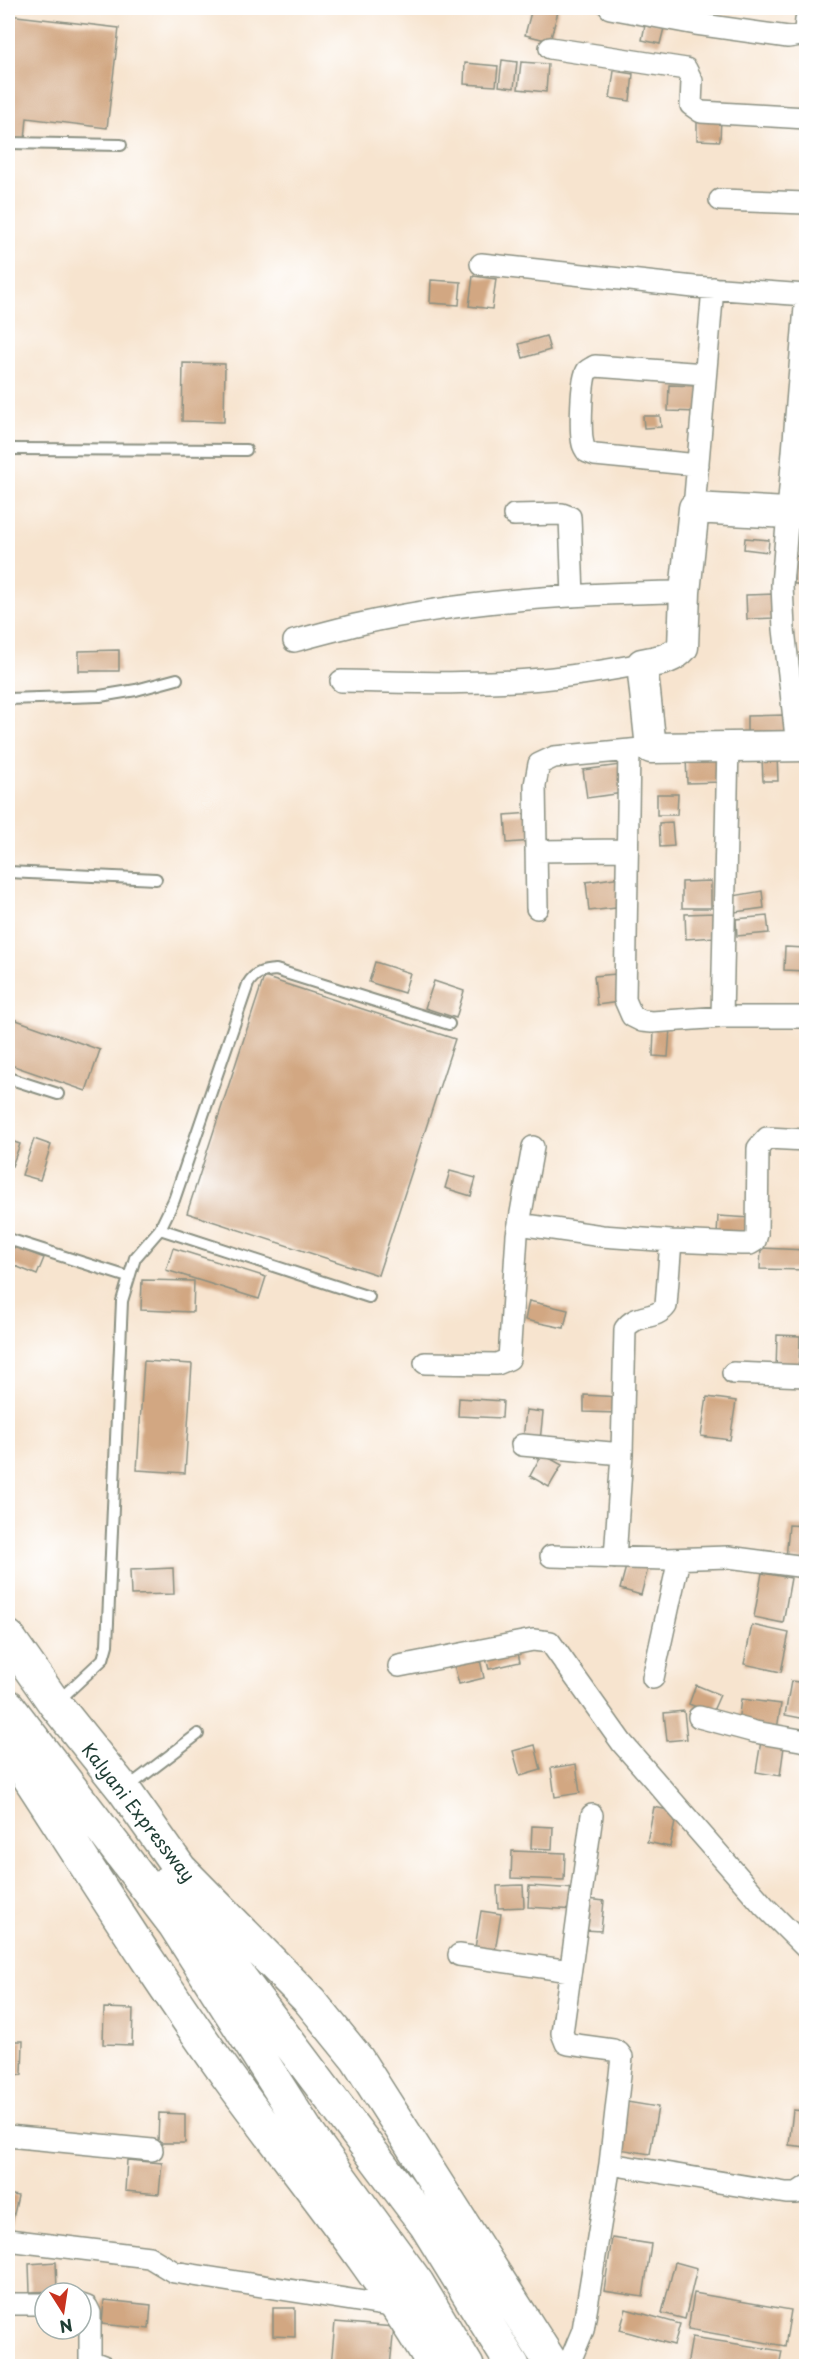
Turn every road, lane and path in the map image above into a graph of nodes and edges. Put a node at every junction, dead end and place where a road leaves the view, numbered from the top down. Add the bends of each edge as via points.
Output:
1 (610, 8) edge
2 (807, 20) edge
3 (550, 48) dead end
4 (807, 118) edge
5 (8, 143) edge
6 (121, 145) dead end
7 (720, 200) dead end
8 (807, 203) edge
9 (482, 264) dead end
10 (713, 288) junction
11 (806, 295) edge
12 (705, 374) junction
13 (8, 449) edge
14 (246, 450) dead end
15 (698, 465) junction
16 (694, 508) junction
17 (797, 513) edge
18 (514, 515) dead end
19 (685, 592) junction
20 (573, 596) junction
21 (294, 641) dead end
22 (642, 664) junction
23 (177, 679) dead end
24 (341, 681) dead end
25 (8, 699) edge
26 (728, 746) junction
27 (802, 746) edge
28 (640, 749) junction
29 (626, 850) junction
30 (536, 851) junction
31 (8, 872) edge
32 (156, 879) dead end
33 (537, 908) dead end
34 (722, 1017) junction
35 (807, 1017) edge
36 (449, 1024) dead end
37 (8, 1078) edge
38 (58, 1094) dead end
39 (807, 1140) edge
40 (533, 1147) dead end
41 (519, 1224) junction
42 (160, 1229) junction
43 (8, 1239) edge
44 (671, 1242) junction
45 (128, 1276) junction
46 (369, 1297) dead end
47 (425, 1363) dead end
48 (733, 1373) dead end
49 (807, 1376) edge
50 (522, 1445) dead end
51 (622, 1454) junction
52 (551, 1556) dead end
53 (615, 1558) junction
54 (679, 1559) junction
55 (807, 1567) edge
56 (8, 1636) edge
57 (8, 1665) edge
58 (399, 1666) dead end
59 (653, 1678) dead end
60 (55, 1704) junction
61 (8, 1706) edge
62 (699, 1717) dead end
63 (198, 1734) dead end
64 (807, 1741) edge
65 (8, 1746) edge
66 (124, 1790) junction
67 (592, 1815) dead end
68 (807, 1948) edge
69 (459, 1955) dead end
70 (570, 1971) junction
71 (8, 2136) edge
72 (152, 2150) dead end
73 (610, 2164) junction
74 (807, 2187) edge
75 (8, 2240) edge
76 (8, 2304) edge
77 (33, 2304) edge
78 (396, 2307) junction
79 (90, 2341) edge
80 (104, 2367) edge
81 (434, 2367) edge
82 (467, 2367) edge
83 (513, 2367) edge
84 (553, 2367) edge
85 (568, 2367) edge

1 - 2 street via 788,37 801,35
3 - 4 street via 686,69 692,81 691,105 701,112
5 - 6 lane
7 - 8 street
9 - 10 street
10 - 11 street
10 - 12 street
11 - 17 street
12 - 15 street
12 - 15 street via 595,366 588,370 584,385 582,434 587,452
13 - 14 lane
15 - 16 street
16 - 17 street
16 - 19 street
17 - 27 street via 782,606
18 - 20 street via 570,517
19 - 20 street
19 - 22 street via 683,646 669,658
20 - 21 street via 440,610 361,623
22 - 24 street via 540,679
22 - 28 street
23 - 25 lane via 100,696
26 - 27 street
26 - 28 street
26 - 34 street
28 - 29 street
28 - 30 street via 554,757 539,764 535,785
29 - 30 street
29 - 34 street via 627,1008 642,1021
30 - 33 street
31 - 32 lane
34 - 35 street
36 - 42 lane via 291,973 276,970 253,976 174,1200
37 - 38 lane
39 - 44 street via 766,1138 761,1142 755,1241
40 - 41 street
41 - 44 street
41 - 47 street via 509,1359 497,1364
42 - 45 lane via 135,1258
42 - 46 lane
43 - 45 lane
44 - 51 street via 666,1306 663,1311 636,1318 625,1329
45 - 60 lane via 122,1301 107,1645 103,1659
48 - 49 street
50 - 51 street
51 - 53 street
52 - 53 street
53 - 54 street
54 - 55 street via 728,1557
54 - 59 street
56 - 60 highway, Kalyani Expressway
57 - 83 highway via 426,2225
58 - 68 street via 533,1640 550,1642 622,1743 764,1906
60 - 66 highway, Kalyani Expressway
61 - 82 highway via 175,1925 309,2135 417,2283
62 - 64 street
63 - 66 lane
65 - 78 highway via 208,2048
66 - 84 highway, Kalyani Expressway via 180,1869 310,2001 357,2059
67 - 70 street
69 - 70 street
70 - 73 street via 563,2039 569,2044 613,2050 622,2058
71 - 72 street
73 - 74 street via 786,2193 797,2193
73 - 85 street via 583,2330
75 - 78 street via 149,2257 174,2272
76 - 77 street
78 - 81 highway
79 - 80 street via 90,2361

